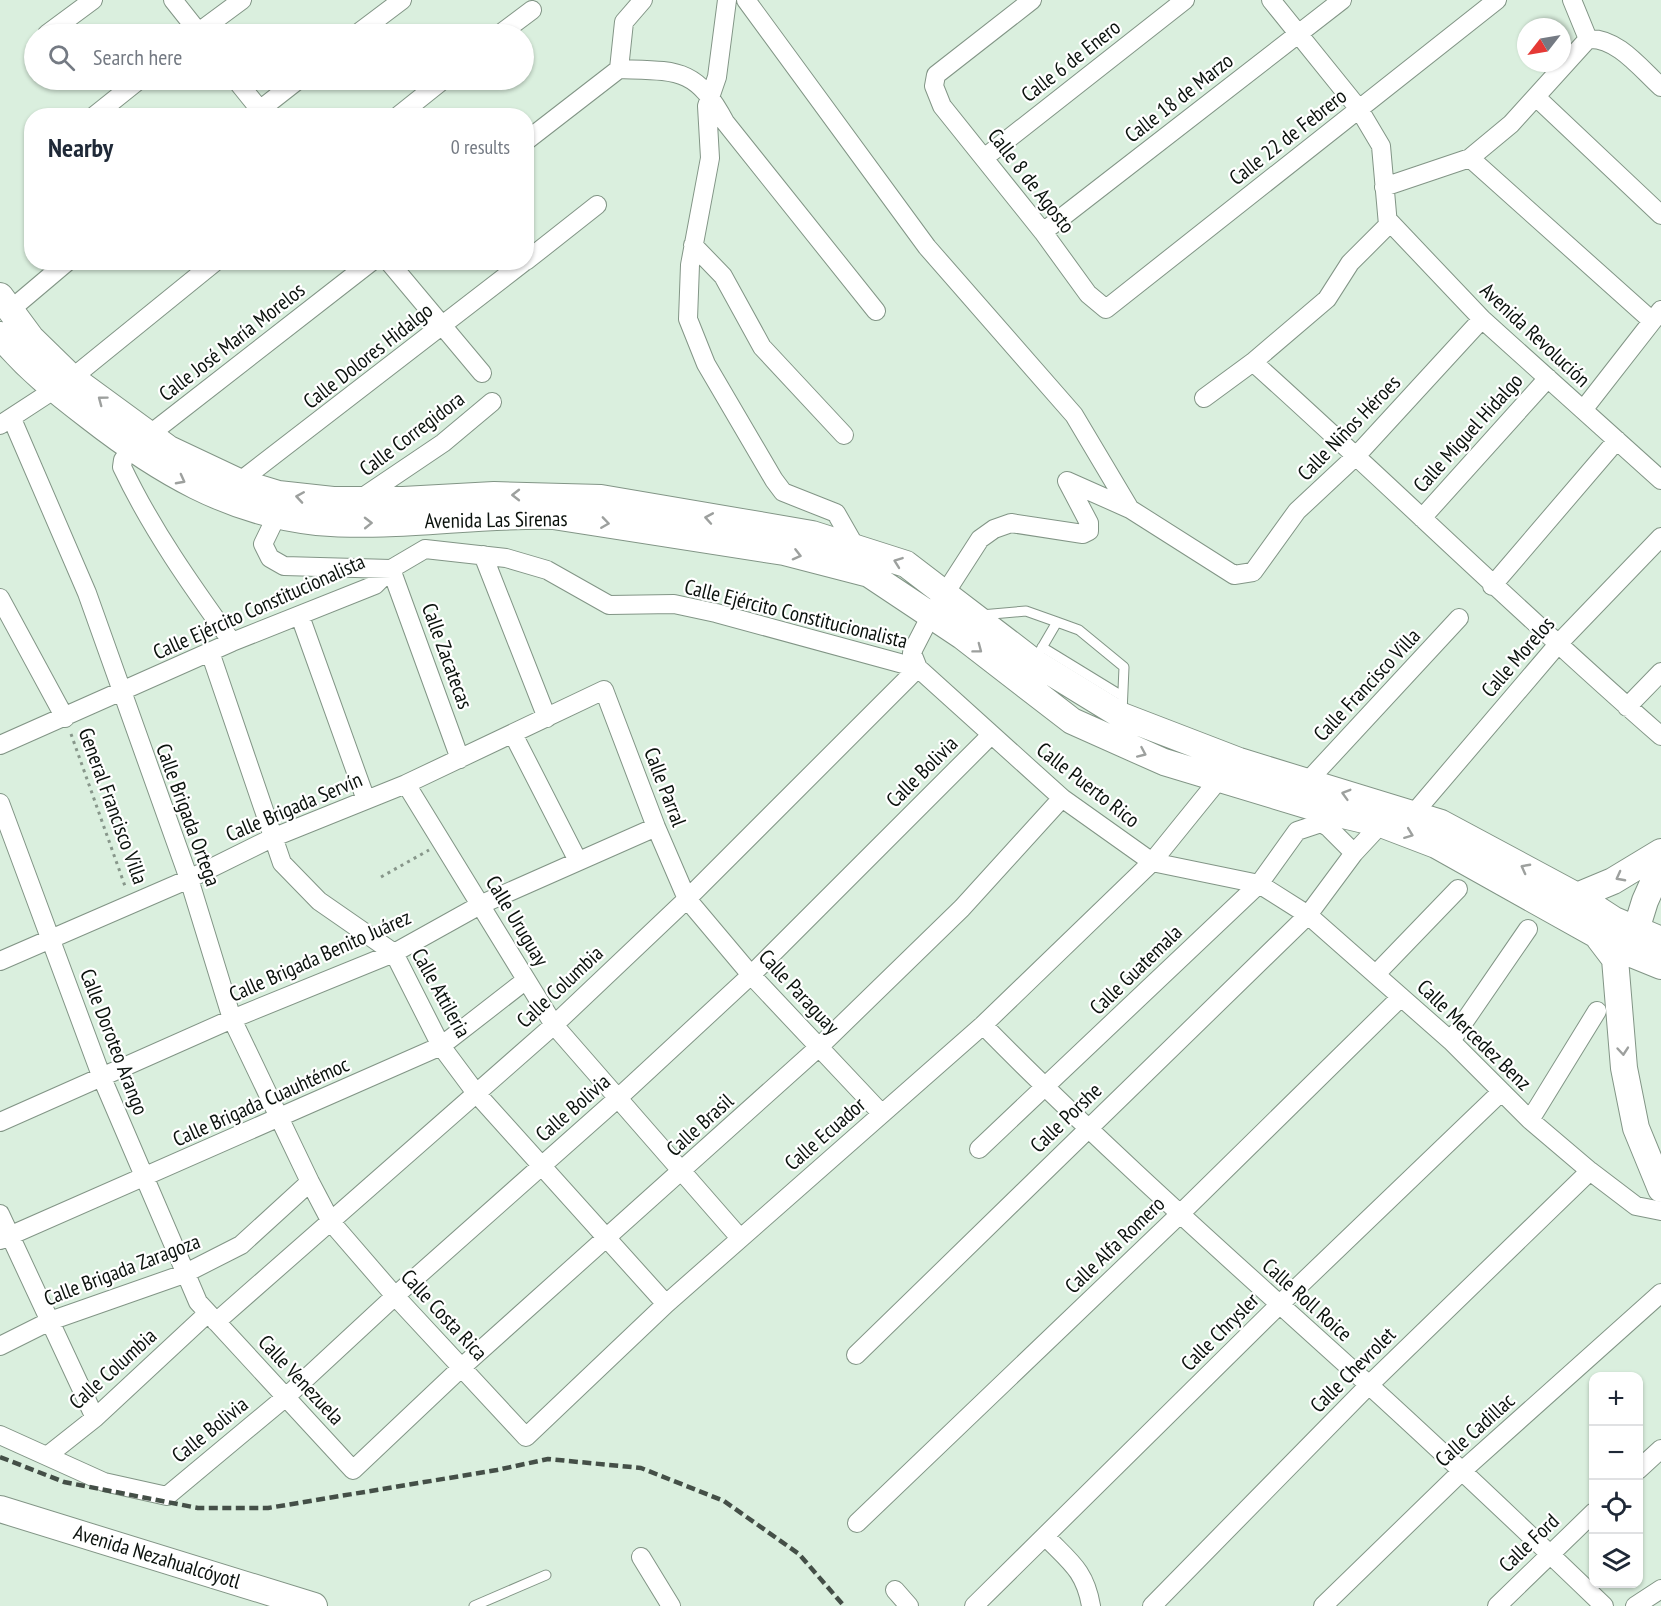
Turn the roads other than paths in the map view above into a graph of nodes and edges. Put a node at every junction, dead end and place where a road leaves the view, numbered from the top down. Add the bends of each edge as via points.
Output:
1 (93, 0) edge
2 (173, 0) edge
3 (242, 0) edge
4 (402, 0) edge
5 (643, 0) edge
6 (727, 0) edge
7 (746, 0) edge
8 (1032, 0) edge
9 (1185, 0) edge
10 (1271, 0) edge
11 (1342, 0) edge
12 (1497, 0) edge
13 (1572, 0) edge
14 (532, 10) dead end
15 (61, 24) edge
16 (191, 24) edge
17 (211, 24) edge
18 (370, 24) edge
19 (513, 24) edge
20 (1299, 34) junction
21 (1588, 39) junction
22 (618, 69) junction
23 (1661, 87) edge
24 (126, 90) edge
25 (243, 90) edge
26 (286, 90) edge
27 (430, 90) edge
28 (711, 95) junction
29 (1536, 97) junction
30 (104, 108) edge
31 (256, 108) edge
32 (265, 108) edge
33 (408, 108) edge
34 (1359, 109) junction
35 (534, 135) edge
36 (984, 158) junction
37 (1470, 158) junction
38 (1384, 187) junction
39 (597, 205) dead end
40 (1661, 215) edge
41 (1388, 225) junction
42 (1043, 232) junction
43 (693, 246) junction
44 (534, 255) edge
45 (55, 270) edge
46 (205, 270) edge
47 (361, 270) edge
48 (396, 270) edge
49 (515, 270) edge
50 (5, 303) edge
51 (1106, 309) joint
52 (876, 311) dead end
53 (1656, 315) edge
54 (1482, 319) junction
55 (444, 326) junction
56 (0, 335) edge
57 (1252, 362) junction
58 (482, 373) dead end
59 (1548, 378) junction
60 (63, 385) junction
61 (1204, 398) dead end
62 (492, 402) dead end
63 (1583, 410) junction
64 (6, 422) edge
65 (844, 435) dead end
66 (1617, 440) junction
67 (140, 442) junction
68 (1357, 455) junction
69 (1661, 480) edge
70 (238, 482) junction
71 (358, 500) junction
72 (1130, 509) junction
73 (277, 515) junction
74 (1422, 518) junction
75 (1661, 537) edge
76 (856, 548) junction
77 (483, 555) junction
78 (391, 569) junction
79 (1492, 586) junction
80 (947, 594) junction
81 (0, 598) edge
82 (931, 615) junction
83 (972, 615) junction
84 (300, 616) junction
85 (1460, 618) dead end
86 (1057, 622) junction
87 (232, 642) junction
88 (1559, 643) junction
89 (210, 652) junction
90 (1038, 655) junction
91 (918, 668) junction
92 (1661, 672) edge
93 (604, 690) joint
94 (120, 693) junction
95 (1122, 706) junction
96 (1627, 706) junction
97 (65, 718) junction
98 (547, 718) junction
99 (513, 734) junction
100 (991, 735) junction
101 (1661, 736) edge
102 (0, 745) edge
103 (460, 759) junction
104 (1220, 778) junction
105 (1307, 782) junction
106 (406, 784) junction
107 (1062, 798) junction
108 (366, 800) junction
109 (0, 803) edge
110 (1414, 813) junction
111 (1323, 817) junction
112 (1381, 824) junction
113 (656, 827) junction
114 (272, 838) junction
115 (1661, 852) edge
116 (1354, 853) junction
117 (578, 861) junction
118 (1152, 862) junction
119 (1661, 865) edge
120 (189, 879) junction
121 (1259, 884) junction
122 (1458, 889) dead end
123 (1577, 896) junction
124 (687, 899) junction
125 (482, 904) junction
126 (1308, 915) junction
127 (1577, 922) junction
128 (1528, 929) dead end
129 (1661, 940) edge
130 (51, 941) junction
131 (1633, 942) junction
132 (394, 953) junction
133 (0, 961) edge
134 (1661, 966) edge
135 (1376, 974) junction
136 (751, 975) junction
137 (526, 980) junction
138 (1619, 992) junction
139 (1401, 997) junction
140 (1597, 1011) dead end
141 (232, 1019) junction
142 (554, 1025) junction
143 (983, 1025) junction
144 (1451, 1041) junction
145 (441, 1046) junction
146 (819, 1047) junction
147 (102, 1078) junction
148 (1045, 1088) junction
149 (476, 1093) junction
150 (1500, 1093) junction
151 (617, 1099) junction
152 (882, 1114) junction
153 (279, 1119) junction
154 (1530, 1120) junction
155 (0, 1122) edge
156 (1087, 1129) junction
157 (979, 1149) dead end
158 (541, 1165) junction
159 (682, 1171) junction
160 (1590, 1171) junction
161 (143, 1178) junction
162 (310, 1182) junction
163 (1661, 1190) edge
164 (1661, 1211) edge
165 (0, 1214) edge
166 (1179, 1215) junction
167 (331, 1222) junction
168 (5, 1237) edge
169 (608, 1238) junction
170 (740, 1238) junction
171 (184, 1274) junction
172 (1661, 1293) edge
173 (395, 1296) junction
174 (666, 1304) junction
175 (1279, 1305) junction
176 (212, 1317) junction
177 (50, 1321) junction
178 (0, 1346) edge
179 (856, 1355) dead end
180 (462, 1367) junction
181 (1369, 1385) junction
182 (287, 1396) junction
183 (95, 1418) junction
184 (0, 1435) edge
185 (526, 1437) joint
186 (1661, 1449) edge
187 (47, 1456) junction
188 (1643, 1465) edge
189 (353, 1470) joint
190 (1462, 1471) junction
191 (0, 1509) edge
192 (1589, 1516) edge
193 (857, 1523) dead end
194 (1045, 1536) junction
195 (1549, 1554) junction
196 (641, 1557) dead end
197 (546, 1575) dead end
198 (1661, 1589) edge
199 (895, 1590) dead end
200 (314, 1606) edge
201 (474, 1606) edge
202 (671, 1606) edge
203 (909, 1606) edge
204 (974, 1606) edge
205 (1091, 1606) edge
206 (1152, 1606) edge
207 (1323, 1606) edge
208 (1497, 1606) edge
209 (1604, 1606) edge
210 (1635, 1606) edge

1 - 15 street
2 - 16 street
3 - 17 street
4 - 18 street
5 - 22 street via 624,22
6 - 28 street
7 - 72 street via 927,247 1074,415
8 - 36 street, Calle 8 de Agosto via 936,75 934,86 942,106
9 - 36 street, Calle 6 de Enero
10 - 20 street
11 - 20 street, Calle 18 de Marzo
12 - 34 street, Calle 22 de Febrero
13 - 21 street
14 - 19 street
20 - 34 street
20 - 42 street, Calle 18 de Marzo
21 - 23 street via 1600,38 1615,46
21 - 29 street
22 - 28 street via 667,71 696,80
22 - 35 street
24 - 30 street
25 - 31 street
26 - 32 street
27 - 33 street
28 - 43 street via 707,106 710,158
28 - 52 street via 725,122
29 - 37 street
29 - 40 street
34 - 38 street via 1381,146
34 - 51 street, Calle 22 de Febrero
36 - 42 street, Calle 8 de Agosto
37 - 38 street
37 - 53 street
38 - 41 street
39 - 44 street, Calle Dolores Hidalgo
41 - 54 street, Avenida Revolución via 1388,220
41 - 57 street via 1350,263 1328,299
42 - 51 street, Calle 8 de Agosto via 1088,294
43 - 65 street via 723,276 762,347
43 - 76 street via 688,319 706,364 783,492 836,513
45 - 50 street
46 - 60 street
47 - 67 street, Calle José María Morelos
48 - 55 street
49 - 55 street, Calle Dolores Hidalgo
50 - 60 main road
53 - 63 street
54 - 59 street, Avenida Revolución
54 - 68 street, Calle Niños Héroes
55 - 58 street
55 - 70 street, Calle Dolores Hidalgo
56 - 60 main road
57 - 61 street
57 - 68 street
59 - 63 street, Avenida Revolución
59 - 74 street, Calle Miguel Hidalgo
60 - 64 street
60 - 67 main road
62 - 71 street, Calle Corregidora via 442,443
63 - 66 street, Avenida Revolución
64 - 94 street, Calle Brigada Ortega via 87,593
66 - 69 street, Avenida Revolución
66 - 79 street
67 - 70 main road, Avenida Las Sirenas
67 -> 73 main road, Avenida Las Sirenas via 169,473 219,498
67 - 87 street via 123,460 122,467 174,562
68 - 72 street, Calle Niños Héroes via 1298,511 1253,572 1234,575
68 - 74 street
71 -> 70 main road, Avenida Las Sirenas via 289,495
76 -> 71 main road, Avenida Las Sirenas via 812,534 576,495
72 - 80 street via 1067,481 1089,523 1089,531 1083,534 1011,523 994,529 980,539
73 - 78 street via 263,544 270,558 284,566
73 -> 82 main road, Avenida Las Sirenas via 364,524 516,516 607,523 784,552 869,574
74 - 79 street
75 - 88 street, Calle Morelos
80 -> 76 main road, Avenida Las Sirenas via 906,564
77 - 78 street, Calle Ejército Constitucionalista via 425,549
77 - 91 street, Calle Ejército Constitucionalista via 547,570 609,605 674,604
77 - 98 street
78 - 84 street, Calle Ejército Constitucionalista via 375,585
78 - 103 street, Calle Zacatecas
79 - 88 street
80 - 82 street
80 - 83 main road, Avenida Las Sirenas
81 - 97 street
82 - 91 street via 912,653
82 -> 104 main road, Avenida Las Sirenas via 1072,721 1164,762
83 - 86 lane via 1026,611
83 - 90 main road, Avenida Las Sirenas
84 - 87 street, Calle Ejército Constitucionalista
84 - 108 street
85 - 105 street, Calle Francisco Villa
86 - 90 lane
86 - 95 lane via 1079,630 1124,667
87 - 89 street, Calle Ejército Constitucionalista
88 - 96 street
88 - 110 street, Calle Morelos
89 - 94 street, Calle Ejército Constitucionalista
89 - 114 street, Calle Attileria
90 - 95 main road, Avenida Las Sirenas
91 - 100 street, Calle Puerto Rico
91 - 124 street, Calle Columbia
92 - 96 street
93 - 98 street, Calle Brigada Servín
93 - 113 street, Calle Parral
94 - 97 street, Calle Ejército Constitucionalista
94 - 120 street, Calle Brigada Ortega
95 - 105 main road, Avenida Las Sirenas via 1239,761
96 - 101 street
97 - 102 street, Calle Ejército Constitucionalista
98 - 99 street, Calle Brigada Servín
99 - 103 street, Calle Brigada Servín
99 - 117 street
100 - 107 street, Calle Puerto Rico
100 - 136 street, Calle Bolivia
103 - 106 street, Calle Brigada Servín
104 - 111 main road, Avenida Las Sirenas
104 - 118 street, Calle Ecuador
110 -> 105 main road, Avenida Las Sirenas
106 - 108 street, Calle Brigada Servín
106 - 125 street, Calle Uruguay
107 - 118 street, Calle Puerto Rico
107 - 146 street, Calle Brasil via 962,908
108 - 114 street, Calle Brigada Servín
109 - 130 street, Calle Doroteo Arango
123 -> 110 main road, Avenida Las Sirenas via 1441,823
111 - 112 main road, Avenida Las Sirenas
111 - 116 street
111 - 121 street, Calle Guatemala via 1297,831
112 - 116 street, Calle Porshe
112 -> 127 main road, Avenida Las Sirenas via 1436,845
113 - 117 street, Calle Brigada Benito Juárez
113 - 124 street, Calle Parral
114 - 120 street, Calle Brigada Servín
114 - 132 street, Calle Attileria via 282,863 319,901
115 -> 123 main road via 1613,881
116 - 126 street, Calle Porshe
117 - 125 street, Calle Brigada Benito Juárez
118 - 121 street, Calle Puerto Rico
118 - 143 street, Calle Ecuador
119 - 131 main road
120 - 130 street, Calle Brigada Servín
120 - 141 street, Calle Brigada Ortega
121 - 126 street, Calle Mercedez Benz
121 - 148 street, Calle Guatemala
122 - 135 street
123 - 131 main road, Avenida Las Sirenas
124 - 136 street, Calle Paraguay
124 - 142 street, Calle Columbia
125 - 132 street, Calle Brigada Benito Juárez
125 - 137 street, Calle Uruguay
126 - 135 street, Calle Mercedez Benz
126 - 156 street, Calle Porshe
127 - 131 main road
127 - 138 main road via 1603,941 1615,959
128 - 144 street
129 - 131 main road
130 - 133 street, Calle Brigada Servín
130 - 147 street, Calle Doroteo Arango
131 - 134 main road
131 - 138 main road
132 - 141 street, Calle Brigada Benito Juárez
132 - 145 street, Calle Attileria
135 - 139 street, Calle Mercedez Benz
136 - 146 street, Calle Paraguay
136 - 151 street, Calle Bolivia
137 - 142 street, Calle Uruguay
137 - 145 street, Calle Brigada Cuauhtémoc
138 -> 163 main road via 1624,1068 1636,1128
139 - 144 street, Calle Mercedez Benz
139 - 166 street, Calle Alfa Romero
140 - 154 street
141 - 147 street, Calle Brigada Benito Juárez
141 - 153 street, Calle Brigada Ortega
142 - 149 street, Calle Columbia
142 - 151 street, Calle Uruguay
143 - 148 street, Calle Roll Roice
143 - 152 street, Calle Ecuador
144 - 150 street, Calle Mercedez Benz
145 - 149 street, Calle Attileria
145 - 153 street, Calle Brigada Cuauhtémoc
146 - 152 street, Calle Paraguay
146 - 159 street, Calle Brasil
147 - 155 street, Calle Brigada Benito Juárez
147 - 161 street, Calle Doroteo Arango
148 - 156 street, Calle Roll Roice
148 - 157 street, Calle Guatemala
149 - 158 street, Calle Attileria
149 - 167 street, Calle Columbia
150 - 154 street, Calle Mercedez Benz
150 - 175 street, Calle Chrysler
151 - 158 street, Calle Bolivia
151 - 159 street, Calle Uruguay
152 - 170 street, Calle Ecuador
153 - 161 street, Calle Brigada Cuauhtémoc
153 - 162 street, Calle Brigada Ortega
154 - 160 street, Calle Mercedez Benz
156 - 166 street, Calle Roll Roice
156 - 179 street, Calle Porshe
158 - 169 street, Calle Attileria
158 - 173 street, Calle Bolivia
159 - 169 street, Calle Brasil
159 - 170 street, Calle Uruguay
160 - 164 street, Calle Mercedez Benz via 1636,1206
160 - 181 street, Calle Chevrolet
161 - 168 street, Calle Brigada Cuauhtémoc
161 - 171 street, Calle Doroteo Arango
162 - 167 street, Calle Brigada Ortega
162 - 171 street, Calle Brigada Zaragoza via 242,1245
165 - 168 street
166 - 175 street, Calle Roll Roice
166 - 193 street, Calle Alfa Romero
167 - 173 street, Calle Costa Rica
167 - 176 street, Calle Columbia
168 - 177 street
169 - 174 street, Calle Attileria
169 - 180 street, Calle Brasil
170 - 174 street, Calle Ecuador
171 - 176 street, Calle Doroteo Arango via 198,1302
171 - 177 street, Calle Brigada Zaragoza
172 - 190 street, Calle Cadillac
173 - 180 street, Calle Costa Rica
173 - 182 street, Calle Bolivia
174 - 185 street, Calle Ecuador
175 - 181 street, Calle Roll Roice
175 - 194 street, Calle Chrysler
176 - 182 street, Calle Venezuela
176 - 183 street, Calle Columbia
177 - 178 street, Calle Brigada Zaragoza
177 - 183 street
180 - 185 street, Calle Costa Rica
180 - 189 street, Calle Brasil
181 - 190 street, Calle Roll Roice
181 - 206 street, Calle Chevrolet
182 - 187 street, Calle Bolivia via 166,1496 104,1482
182 - 189 street, Calle Venezuela
183 - 187 street, Calle Columbia
184 - 187 street
186 - 188 street
190 - 195 street, Calle Roll Roice
190 - 207 street, Calle Cadillac
191 - 200 main road, Avenida Nezahualcóyotl
192 - 195 street, Calle Ford
194 - 204 street, Calle Chrysler
194 - 205 street via 1082,1574
195 - 208 street, Calle Ford
195 - 209 street, Calle Roll Roice
196 - 202 street
197 - 201 lane
198 - 210 street
199 - 203 street

